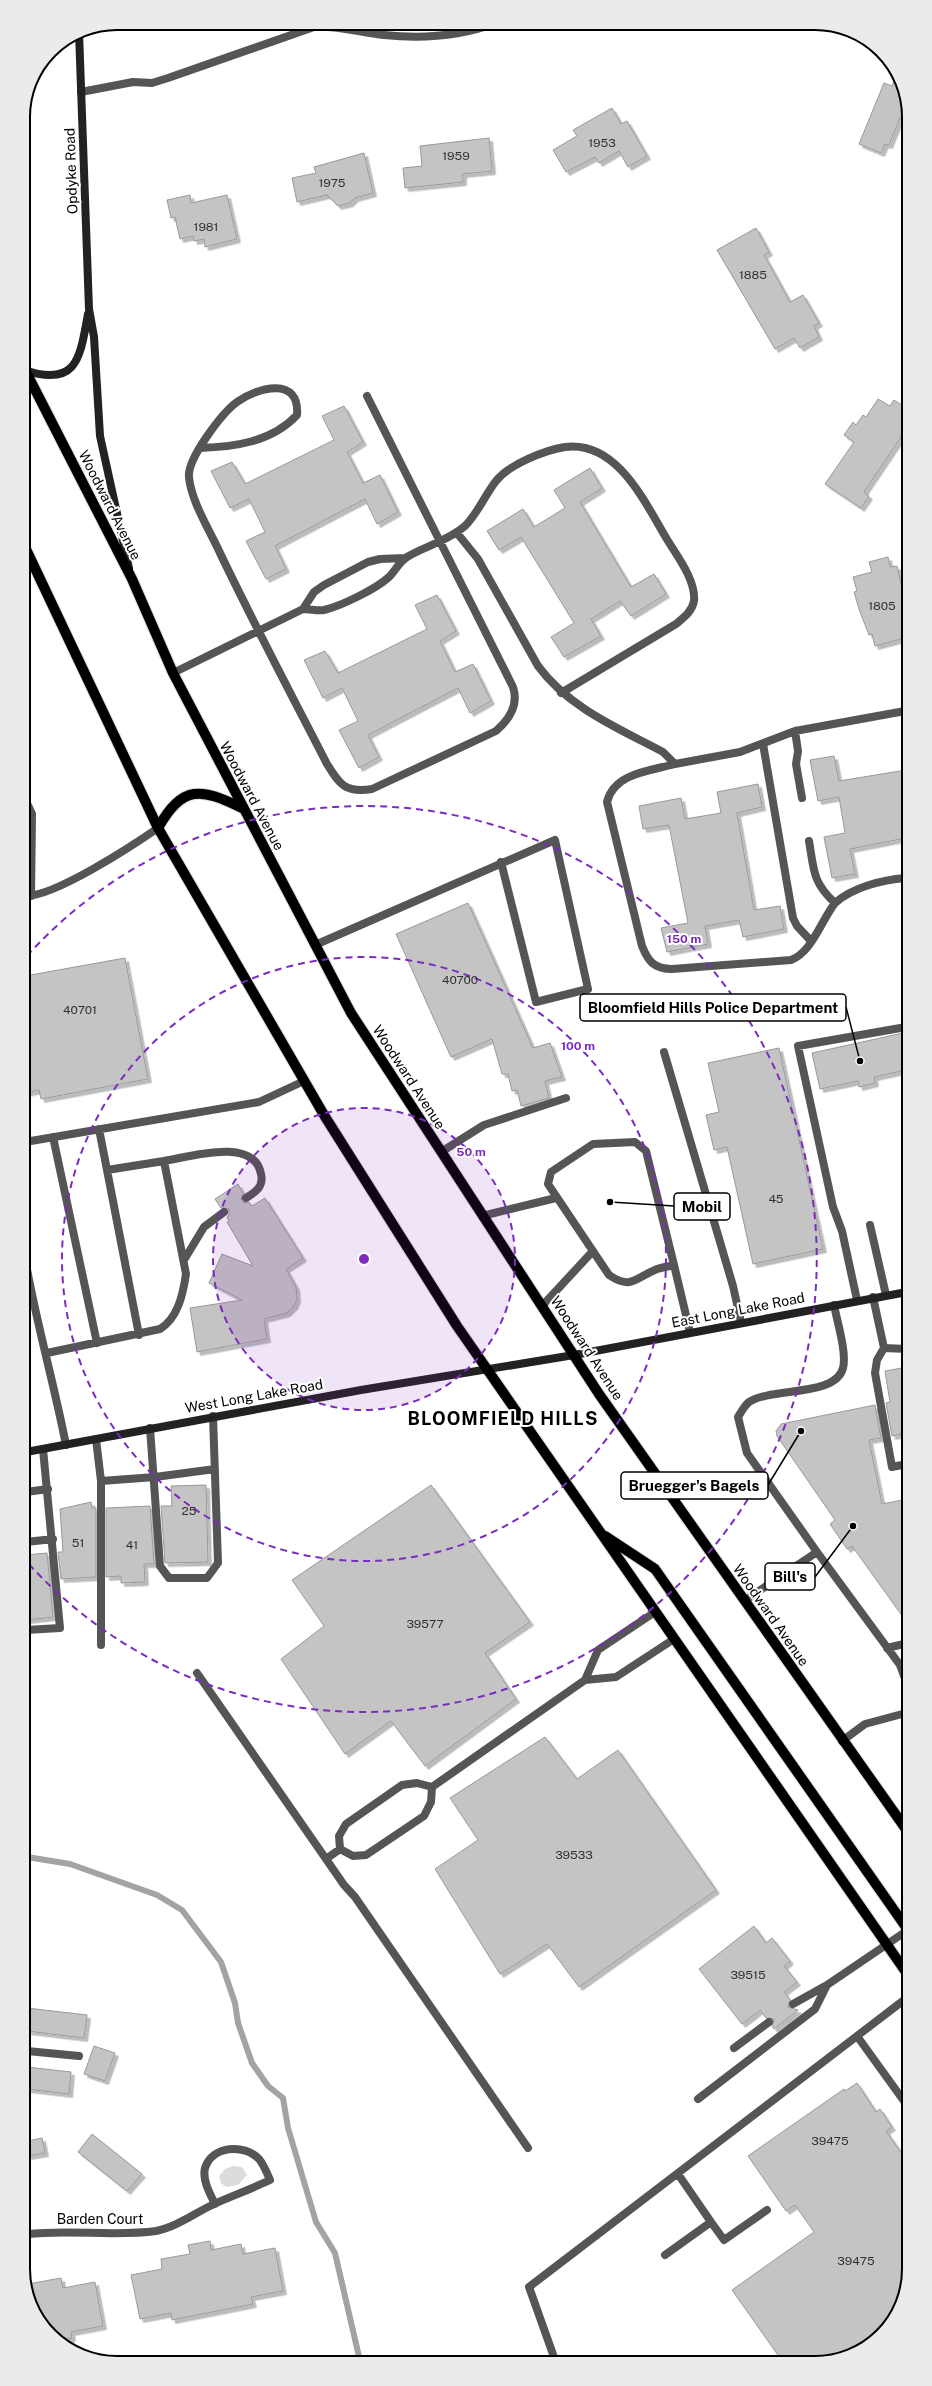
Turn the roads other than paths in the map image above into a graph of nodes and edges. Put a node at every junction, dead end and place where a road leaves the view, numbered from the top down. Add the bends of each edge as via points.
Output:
1 (305, 30) edge
2 (353, 30) edge
3 (473, 30) edge
4 (79, 39) edge
5 (81, 92) junction
6 (89, 309) junction
7 (30, 371) edge
8 (30, 381) edge
9 (367, 396) dead end
10 (200, 448) junction
11 (457, 533) junction
12 (440, 541) junction
13 (30, 558) edge
14 (405, 558) junction
15 (132, 579) junction
16 (303, 609) junction
17 (259, 632) junction
18 (173, 673) junction
19 (561, 693) junction
20 (902, 712) edge
21 (795, 731) junction
22 (763, 744) junction
23 (675, 764) junction
24 (802, 798) dead end
25 (242, 808) junction
26 (30, 810) edge
27 (158, 828) junction
28 (809, 841) dead end
29 (30, 855) edge
30 (501, 862) junction
31 (902, 879) edge
32 (30, 895) edge
33 (835, 903) junction
34 (811, 941) junction
35 (316, 945) junction
36 (902, 1028) edge
37 (664, 1052) dead end
38 (304, 1081) junction
39 (566, 1098) dead end
40 (99, 1130) junction
41 (53, 1137) junction
42 (30, 1141) edge
43 (440, 1152) junction
44 (164, 1161) junction
45 (107, 1170) junction
46 (246, 1198) dead end
47 (556, 1198) junction
48 (224, 1212) dead end
49 (482, 1216) junction
50 (870, 1225) dead end
51 (593, 1252) junction
52 (184, 1260) junction
53 (674, 1265) junction
54 (30, 1285) edge
55 (902, 1293) edge
56 (886, 1295) junction
57 (873, 1297) junction
58 (857, 1300) junction
59 (834, 1305) junction
60 (542, 1306) junction
61 (741, 1322) junction
62 (690, 1332) junction
63 (139, 1335) junction
64 (97, 1343) junction
65 (884, 1348) junction
66 (902, 1349) edge
67 (47, 1353) junction
68 (574, 1355) junction
69 (487, 1370) junction
70 (213, 1416) junction
71 (150, 1428) junction
72 (96, 1439) junction
73 (66, 1444) junction
74 (43, 1449) junction
75 (30, 1451) edge
76 (902, 1465) edge
77 (215, 1469) junction
78 (155, 1477) junction
79 (101, 1481) junction
80 (48, 1489) junction
81 (30, 1491) edge
82 (600, 1532) junction
83 (53, 1539) junction
84 (30, 1542) edge
85 (817, 1552) junction
86 (744, 1601) junction
87 (656, 1612) junction
88 (30, 1630) edge
89 (674, 1639) junction
90 (902, 1644) edge
91 (102, 1645) dead end
92 (887, 1648) junction
93 (902, 1662) edge
94 (197, 1673) dead end
95 (585, 1680) junction
96 (902, 1715) edge
97 (842, 1741) junction
98 (432, 1787) junction
99 (902, 1824) edge
100 (340, 1849) junction
101 (326, 1859) junction
102 (902, 1921) edge
103 (902, 1934) edge
104 (886, 1943) junction
105 (902, 1966) edge
106 (827, 1985) junction
107 (902, 2002) edge
108 (793, 2004) dead end
109 (769, 2022) dead end
110 (857, 2036) junction
111 (734, 2048) dead end
112 (30, 2051) edge
113 (79, 2056) dead end
114 (902, 2098) edge
115 (698, 2099) dead end
116 (528, 2148) dead end
117 (678, 2174) junction
118 (215, 2204) junction
119 (767, 2210) dead end
120 (711, 2222) junction
121 (30, 2234) edge
122 (665, 2255) dead end
123 (553, 2356) edge

1 - 5 street via 168,78
2 - 3 street via 384,35 430,37
4 - 5 main road, Opdyke Road
5 - 6 main road, Opdyke Road
6 - 7 main road, Opdyke Road via 81,353 76,363 56,375 43,376
6 - 15 main road, Opdyke Road via 94,337 100,436
8 - 15 main road, Woodward Avenue
9 - 12 street
10 - 10 street via 224,415 250,394 279,388 288,391 295,398 297,415 291,422 273,432 243,445
10 - 17 street via 189,470 192,491
11 - 12 street
11 - 19 street via 478,559 538,666
11 - 19 street via 496,480 506,471 559,448 577,447 602,456 637,489 690,581 694,596 693,606 676,624
12 - 14 street
12 - 17 street via 515,693 516,700 511,713 496,731 372,789 350,790 341,785 327,764
13 - 27 main road
14 - 16 street via 379,585 323,610
14 - 16 street via 368,562 314,592
15 - 18 main road, Woodward Avenue
16 - 17 street
17 - 18 street
18 - 25 main road, Woodward Avenue
19 - 23 street via 586,711 663,752
20 - 21 street
21 - 22 street
21 - 24 street via 798,752 796,764
22 - 23 street via 740,752
22 - 34 street via 793,918
23 - 34 street via 624,779 613,788 607,802 642,946 649,960 663,969 791,960 800,957
25 - 27 main road via 214,795 183,797 169,808
25 - 35 main road, Woodward Avenue
26 - 29 street
27 - 32 street via 128,849 56,888
27 - 38 main road
28 - 33 street via 816,880 822,892
30 - 30 street via 555,840 588,989 536,1002
30 - 35 street
31 - 33 street via 855,890
33 - 34 street
35 - 43 main road, Woodward Avenue via 351,1013
36 - 58 street via 798,1046 833,1207 842,1231
37 - 61 street via 733,1286
38 - 40 street via 259,1102
38 - 69 main road
39 - 43 street via 484,1126
40 - 41 street
40 - 45 street
41 - 42 street
41 - 64 street
43 - 49 main road, Woodward Avenue
44 - 45 street
44 - 46 street via 225,1151 243,1153 253,1159 260,1168 262,1178 256,1191
44 - 52 street
45 - 63 street
47 - 49 street
47 - 51 street
47 - 53 street via 548,1184 551,1172 593,1144 635,1142 646,1151
48 - 52 street via 204,1227
49 - 60 main road, Woodward Avenue
50 - 56 street
51 - 53 street via 609,1275 621,1282 633,1282 656,1269
51 - 60 street
52 - 63 street via 184,1288 169,1324
53 - 62 street
54 - 67 street via 40,1337
55 - 56 main road, East Long Lake Road
56 - 57 main road, East Long Lake Road
57 - 58 main road, East Long Lake Road
57 - 65 street
58 - 59 main road, East Long Lake Road
59 - 61 main road, East Long Lake Road
59 - 85 street via 843,1356 840,1378 829,1385 762,1396 748,1403 738,1417 747,1453
60 - 68 main road, Woodward Avenue
61 - 62 main road, East Long Lake Road
62 - 68 main road, East Long Lake Road
63 - 64 street
64 - 67 street
65 - 66 street
65 - 76 street via 877,1360 875,1374 892,1467
67 - 73 street
68 - 69 main road, East Long Lake Road
68 - 86 main road, Woodward Avenue
69 - 70 main road, West Long Lake Road
69 - 82 main road
70 - 71 main road, West Long Lake Road
70 - 77 street
71 - 72 main road, West Long Lake Road
71 - 78 street
72 - 73 main road, West Long Lake Road
72 - 79 street
73 - 74 main road, West Long Lake Road
74 - 75 main road, West Long Lake Road
74 - 80 street
77 - 78 street
77 - 78 street via 218,1564 207,1578 169,1578 160,1566
78 - 79 street
79 - 91 street
80 - 81 street
80 - 83 street
82 - 87 main road
82 - 102 main road via 655,1569
83 - 84 street
83 - 88 street via 60,1628
85 - 86 street
85 - 92 street
86 - 97 main road, Woodward Avenue
87 - 89 main road
87 - 95 street via 598,1650
89 - 95 street via 616,1677
89 - 104 main road
90 - 92 street
92 - 93 street
94 - 101 street
95 - 98 street
96 - 97 street via 865,1724
97 - 99 main road, Woodward Avenue
98 - 100 street via 417,1783 402,1785 346,1824 339,1836
98 - 100 street via 431,1802 424,1816 366,1855 353,1856
100 - 101 street
101 - 116 street
103 - 104 street
104 - 105 main road
104 - 106 street
106 - 108 street
106 - 115 street via 816,2009
107 - 110 street
109 - 111 street
110 - 114 street
110 - 117 street
112 - 113 street
117 - 120 street
117 - 123 street via 529,2287
118 - 118 street, Barden Court via 270,2180 258,2158 248,2151 228,2149 213,2156 205,2169 205,2178
118 - 121 street, Barden Court via 174,2225 157,2230 132,2233 67,2231
119 - 120 street via 724,2240
120 - 122 street

